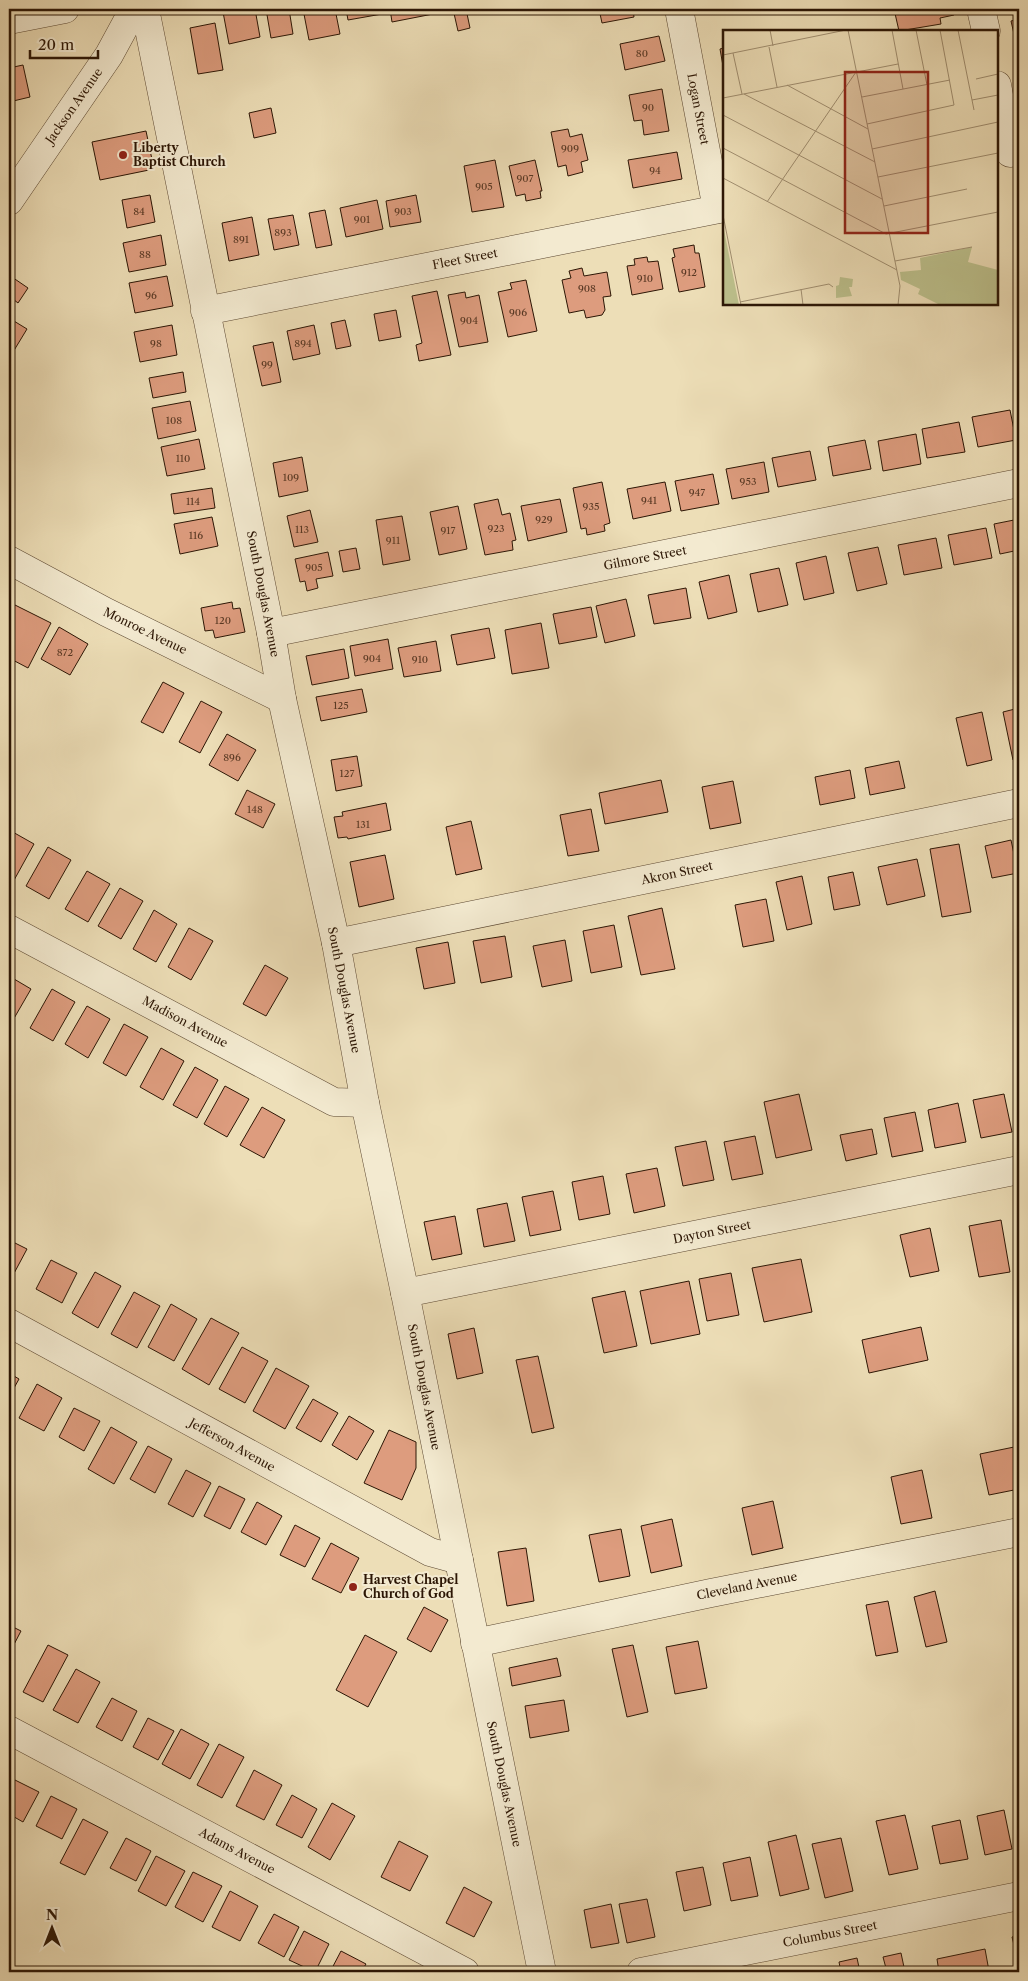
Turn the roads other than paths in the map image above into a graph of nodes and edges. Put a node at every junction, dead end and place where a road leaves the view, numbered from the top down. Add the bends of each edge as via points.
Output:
1 (65, 9) edge
2 (134, 9) edge
3 (145, 9) edge
4 (679, 9) edge
5 (981, 9) edge
6 (9, 20) edge
7 (986, 30) edge
8 (998, 91) edge
9 (1009, 153) edge
10 (9, 200) edge
11 (721, 208) edge
12 (206, 311) junction
13 (1019, 483) edge
14 (9, 560) edge
15 (271, 634) junction
16 (282, 699) junction
17 (1019, 803) edge
18 (9, 929) edge
19 (336, 943) junction
20 (365, 1104) junction
21 (1019, 1170) edge
22 (405, 1293) junction
23 (9, 1323) edge
24 (1019, 1532) edge
25 (459, 1560) junction
26 (475, 1643) junction
27 (9, 1730) edge
28 (1019, 1896) edge
29 (465, 1972) edge
30 (542, 1972) edge
31 (641, 1972) edge

1 - 6 street
2 - 10 street, Jackson Avenue via 110,55
3 - 12 street, South Douglas Avenue
4 - 11 street, Logan Street
5 - 7 street
8 - 9 street
11 - 12 street, Fleet Street
12 - 15 street, South Douglas Avenue
13 - 15 street, Gilmore Street
14 - 16 street, Monroe Avenue
15 - 16 street, South Douglas Avenue
16 - 19 street, South Douglas Avenue
17 - 19 street, Akron Street
18 - 20 street, Madison Avenue via 334,1102
19 - 20 street, South Douglas Avenue
20 - 22 street, South Douglas Avenue
21 - 22 street, Dayton Street
22 - 25 street, South Douglas Avenue
23 - 25 street, Jefferson Avenue via 430,1552
24 - 26 street, Cleveland Avenue
25 - 26 street, South Douglas Avenue
26 - 30 street, South Douglas Avenue
27 - 29 street, Adams Avenue
28 - 31 street, Columbus Street

